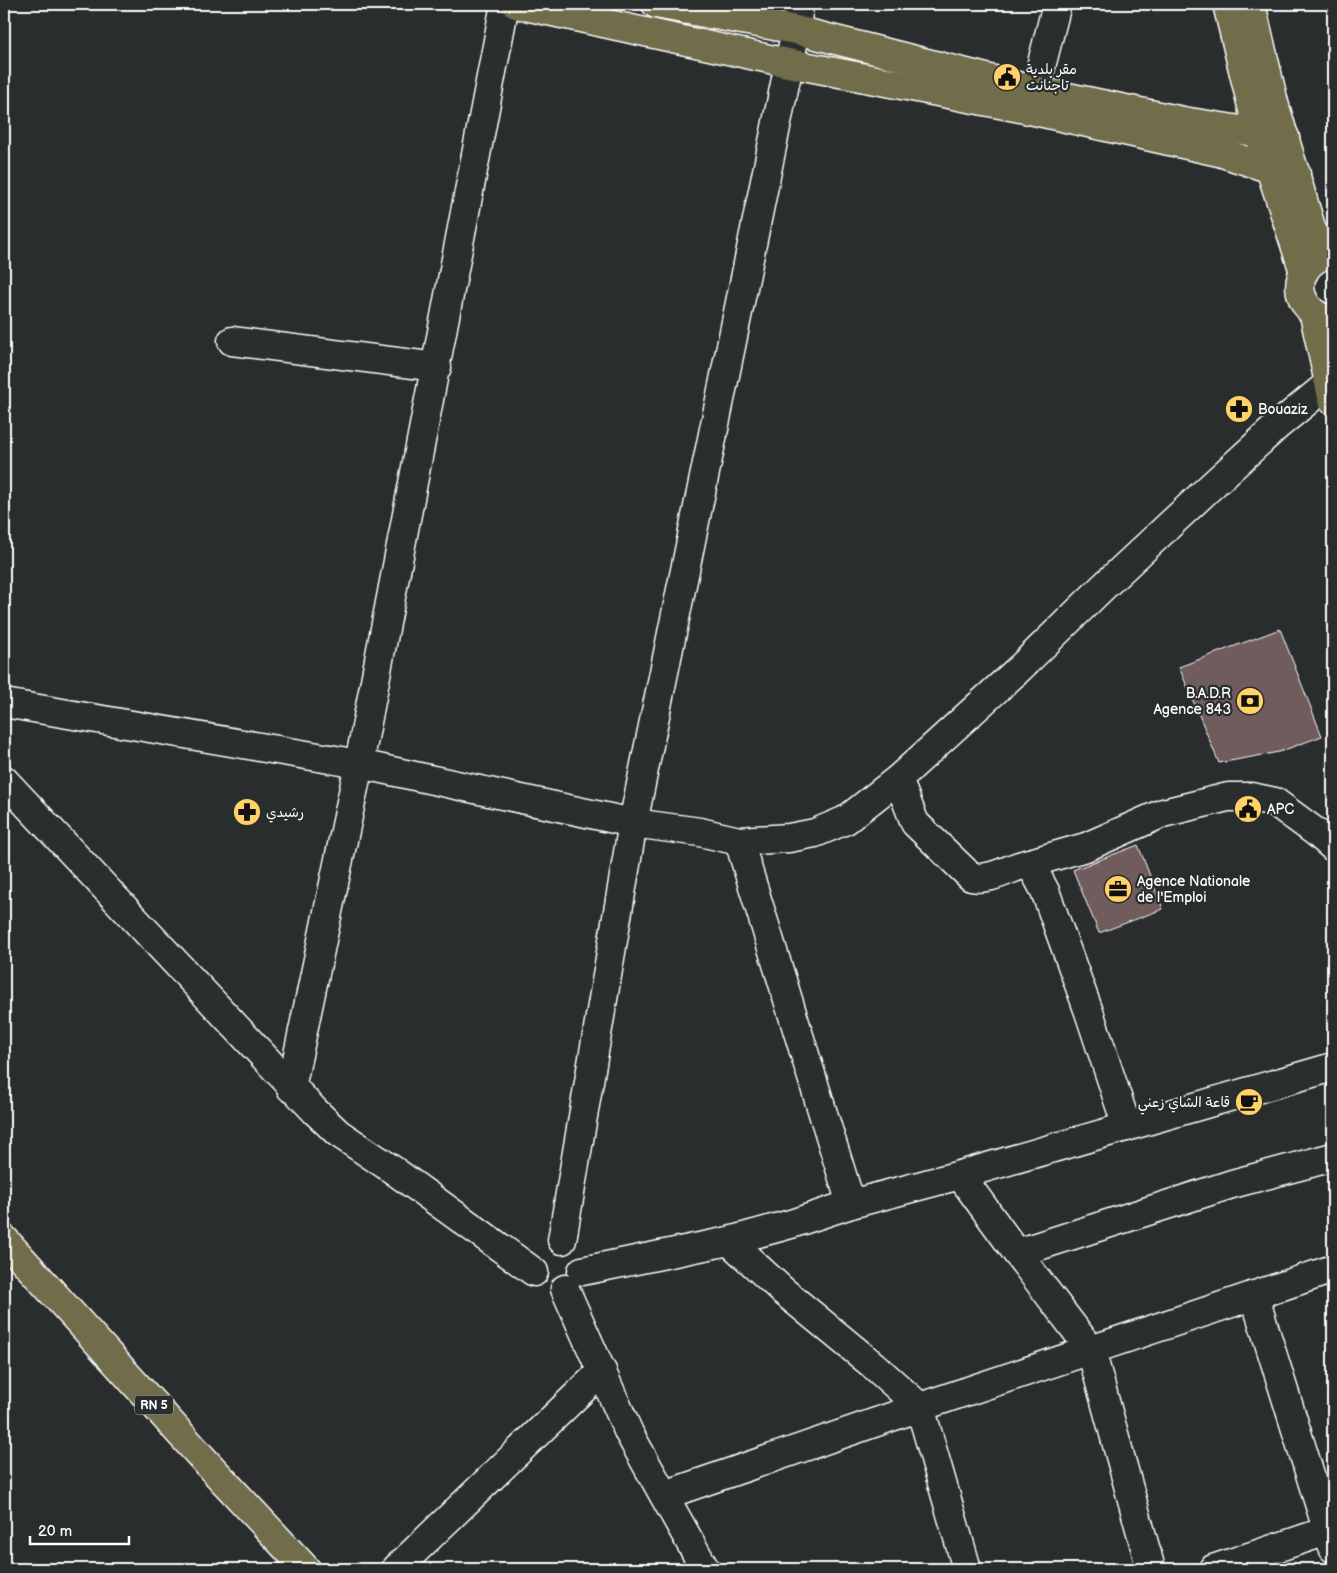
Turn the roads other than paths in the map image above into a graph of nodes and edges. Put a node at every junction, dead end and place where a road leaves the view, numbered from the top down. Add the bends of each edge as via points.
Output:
1 (505, 4) edge
2 (516, 4) edge
3 (656, 4) edge
4 (1057, 4) edge
5 (1228, 4) edge
6 (1251, 4) edge
7 (797, 17) edge
8 (788, 63) junction
9 (1032, 100) junction
10 (1272, 136) junction
11 (1283, 171) junction
12 (1319, 261) edge
13 (1324, 318) edge
14 (232, 341) dead end
15 (436, 368) junction
16 (1332, 388) edge
17 (4, 703) edge
18 (360, 764) junction
19 (898, 779) junction
20 (4, 780) edge
21 (633, 823) junction
22 (739, 841) junction
23 (1333, 847) edge
24 (1030, 863) junction
25 (1333, 1067) edge
26 (291, 1088) junction
27 (1127, 1127) junction
28 (1333, 1157) edge
29 (960, 1174) junction
30 (851, 1204) junction
31 (4, 1239) edge
32 (562, 1240) junction
33 (729, 1241) junction
34 (1017, 1253) junction
35 (1333, 1269) edge
36 (534, 1272) junction
37 (574, 1280) junction
38 (1254, 1295) junction
39 (1092, 1350) junction
40 (602, 1371) junction
41 (920, 1407) junction
42 (665, 1495) junction
43 (1331, 1536) edge
44 (306, 1569) edge
45 (396, 1569) edge
46 (705, 1569) edge
47 (967, 1569) edge
48 (1151, 1569) edge
49 (1213, 1569) edge

1 - 15 street
2 - 8 main road
3 - 7 main road
4 - 9 street
5 - 10 main road
6 - 10 main road via 1274,103
7 - 8 street
7 - 9 main road
8 - 9 main road
8 - 21 street
9 - 10 main road
9 - 11 main road
10 - 11 main road
11 - 12 main road
12 - 13 main road via 1300,283 1301,295 1306,306
13 - 16 main road
14 - 15 street
15 - 18 street
16 - 19 street via 1277,426
17 - 18 street
18 - 21 street
18 - 26 street
19 - 22 street via 846,820 815,833
19 - 24 street via 915,823 971,877 994,876
20 - 26 street
21 - 22 street
21 - 32 street
22 - 30 street
23 - 24 street via 1275,802 1252,797 1228,797 1163,813 1086,847
24 - 27 street via 1048,900
25 - 27 street
26 - 36 street via 338,1133
27 - 29 street
28 - 34 street via 1232,1184
29 - 30 street
29 - 34 street
30 - 33 street
31 - 44 main road, RN 5
32 - 36 street via 541,1245 533,1258
32 - 37 street via 579,1251 583,1261
33 - 37 street
33 - 41 street
34 - 39 street
35 - 38 street
36 - 37 street via 543,1285 557,1290
37 - 40 street
38 - 39 street
38 - 43 street
39 - 41 street
39 - 48 street
40 - 42 street via 629,1433
40 - 45 street
41 - 42 street
41 - 47 street
42 - 46 street
43 - 49 street

